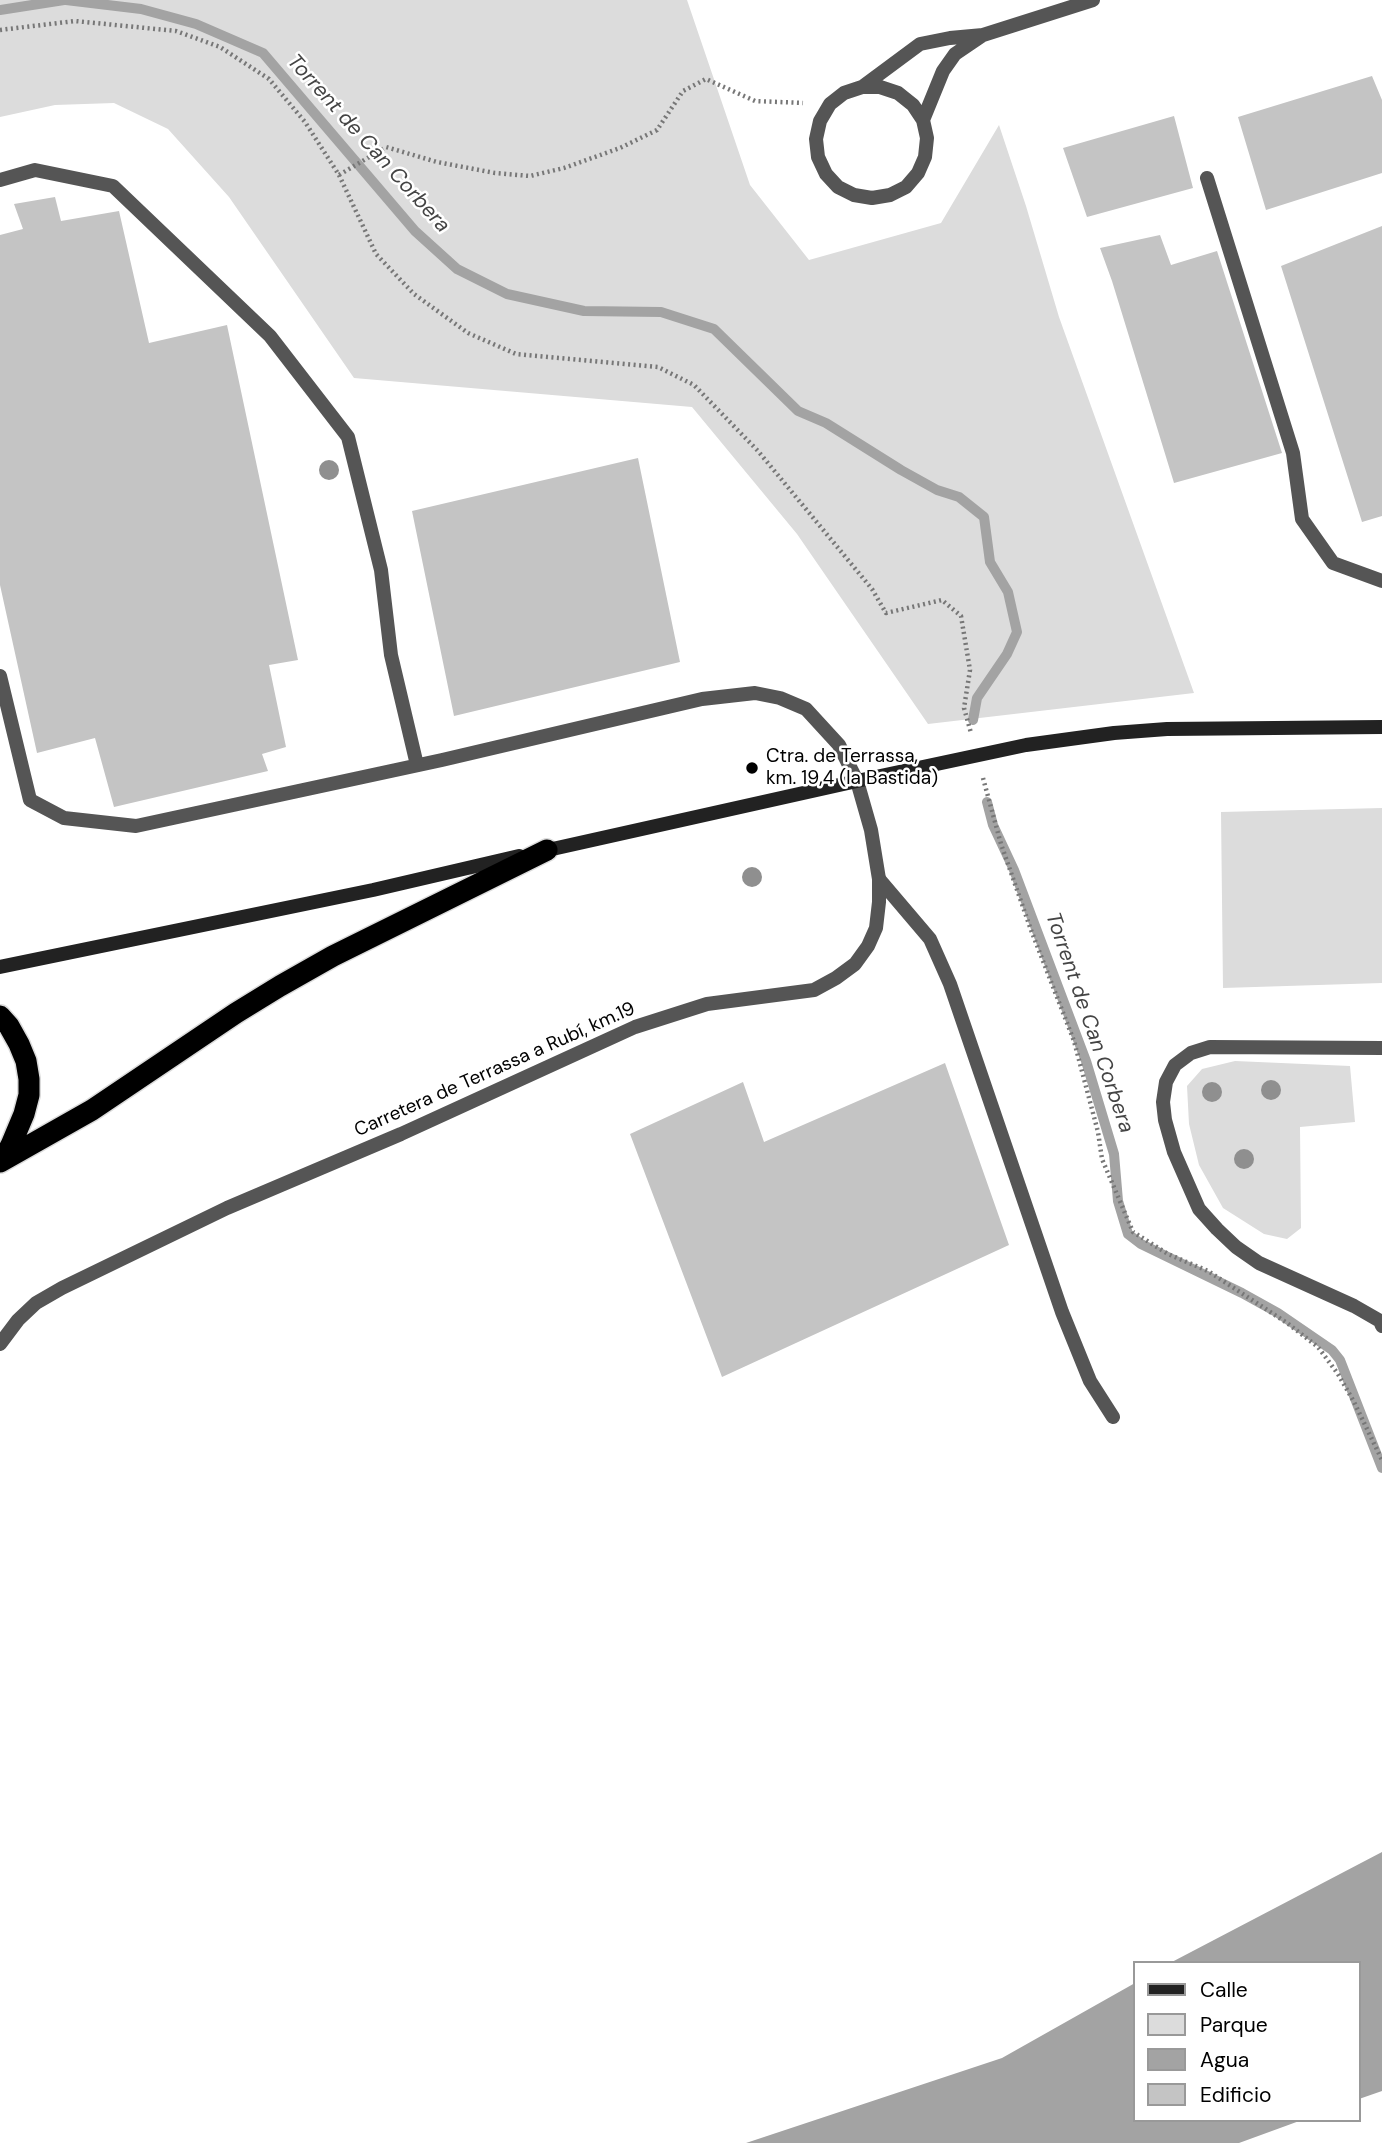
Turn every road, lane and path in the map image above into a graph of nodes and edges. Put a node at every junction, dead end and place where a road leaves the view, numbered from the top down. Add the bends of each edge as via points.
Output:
1 (1093, 0) edge
2 (0, 30) edge
3 (983, 35) junction
4 (862, 87) junction
5 (830, 104) junction
6 (923, 120) junction
7 (1207, 178) dead end
8 (0, 180) edge
9 (1382, 580) edge
10 (0, 676) edge
11 (1382, 727) edge
12 (417, 765) junction
13 (857, 781) junction
14 (547, 850) junction
15 (879, 879) junction
16 (0, 967) edge
17 (0, 1016) edge
18 (1382, 1048) edge
19 (1, 1161) edge
20 (1382, 1326) edge
21 (0, 1344) edge
22 (1113, 1417) dead end

1 - 3 street
2 - 5 path via 75,21 176,32 220,47 269,79 305,122 339,175 386,147 495,173 530,176 564,168 657,130 683,91 706,79 755,101
3 - 4 street via 920,44
3 - 6 street via 955,54 943,71
4 - 5 street
4 - 6 street via 898,93 913,104
5 - 6 street via 820,121 818,157 838,187 854,195 872,198 906,187 925,157
7 - 9 street via 1293,453 1302,519 1333,563
8 - 12 street via 35,170 113,186 270,337 348,437 381,570 391,655
10 - 12 street, Carretera de Terrassa a Rubí, km.19 via 30,800 64,818 136,826
11 - 13 main road via 1114,733
12 - 13 street, Carretera de Terrassa a Rubí, km.19 via 702,699 755,692 806,709 839,745
13 - 14 main road
13 - 15 street, Carretera de Terrassa a Rubí, km.19
14 - 16 main road
14 - 19 highway via 280,986 92,1110
15 - 21 street, Carretera de Terrassa a Rubí, km.19 via 876,928 868,946 855,964 814,990 707,1004 635,1027 227,1208 72,1283 36,1303
15 - 22 street via 930,939 950,984 1062,1312 1090,1381
17 - 19 highway via 19,1044 29,1079 24,1114
18 - 20 street via 1210,1047 1191,1053 1175,1066 1163,1102 1174,1152 1199,1209 1217,1230 1259,1263 1354,1306

